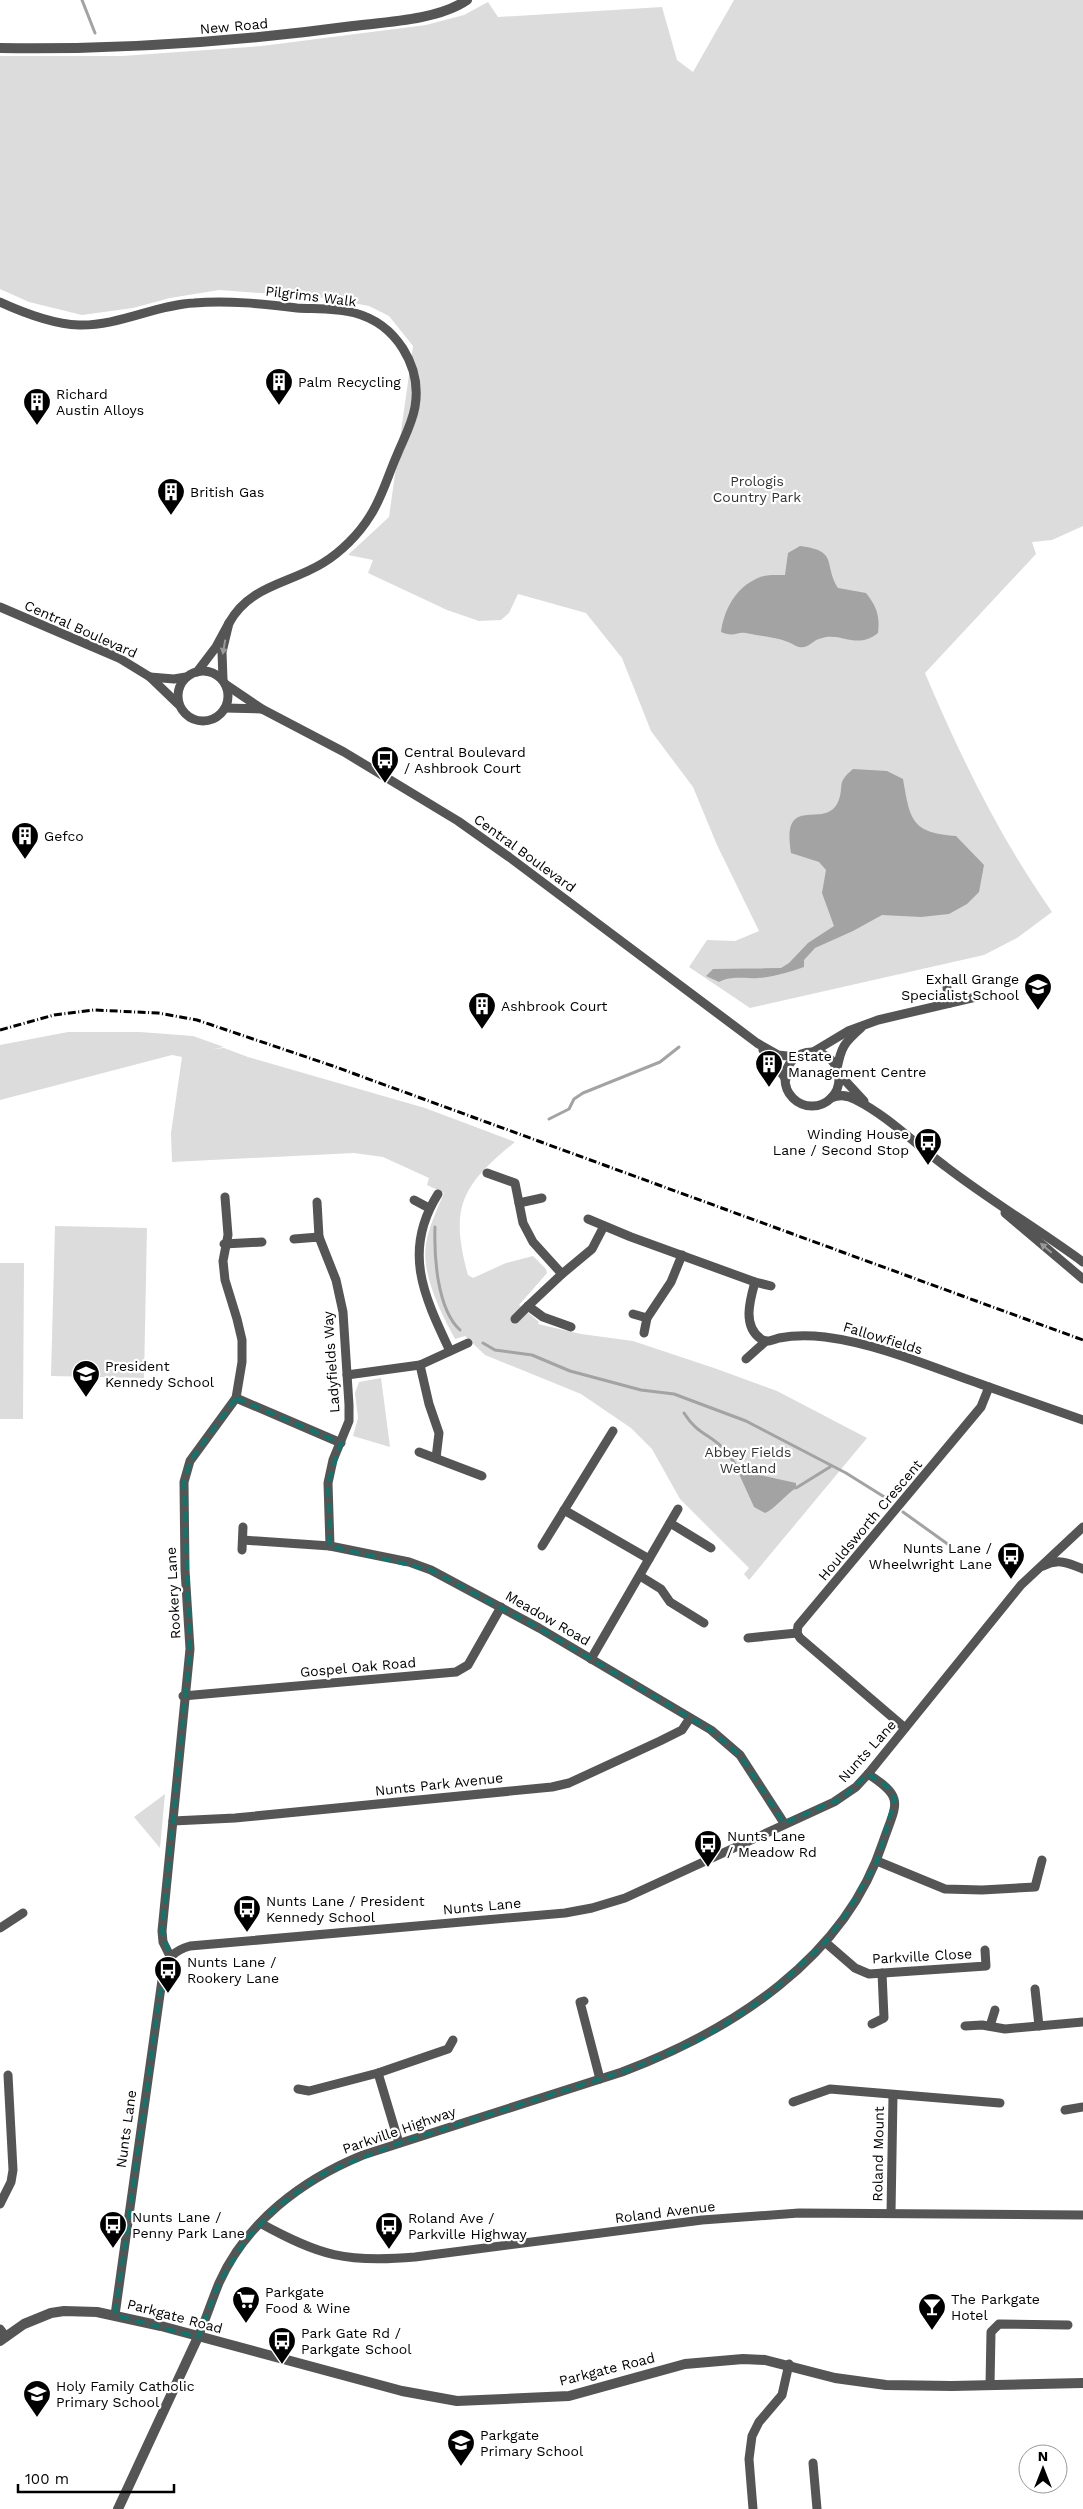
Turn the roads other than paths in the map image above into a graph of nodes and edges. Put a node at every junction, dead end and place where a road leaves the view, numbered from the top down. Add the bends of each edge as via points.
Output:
1 (467, 0) edge
2 (0, 48) edge
3 (0, 302) edge
4 (0, 607) edge
5 (229, 623) junction
6 (196, 672) junction
7 (150, 677) junction
8 (186, 677) junction
9 (224, 682) junction
10 (178, 704) junction
11 (225, 708) junction
12 (262, 709) junction
13 (947, 988) dead end
14 (976, 997) dead end
15 (950, 1003) junction
16 (864, 1025) junction
17 (756, 1043) junction
18 (813, 1052) junction
19 (797, 1057) junction
20 (838, 1071) junction
21 (786, 1079) junction
22 (831, 1098) junction
23 (871, 1108) junction
24 (487, 1174) dead end
25 (438, 1194) dead end
26 (986, 1197) junction
27 (225, 1198) dead end
28 (542, 1198) dead end
29 (414, 1200) dead end
30 (317, 1202) dead end
31 (519, 1203) junction
32 (429, 1208) junction
33 (588, 1219) dead end
34 (604, 1226) junction
35 (319, 1237) junction
36 (294, 1239) dead end
37 (262, 1242) dead end
38 (224, 1244) junction
39 (682, 1255) junction
40 (1083, 1262) edge
41 (562, 1274) junction
42 (1083, 1279) edge
43 (754, 1282) junction
44 (771, 1286) dead end
45 (528, 1306) junction
46 (633, 1314) dead end
47 (648, 1318) junction
48 (515, 1319) dead end
49 (572, 1327) dead end
50 (644, 1333) dead end
51 (766, 1342) junction
52 (466, 1344) dead end
53 (450, 1351) junction
54 (746, 1359) dead end
55 (420, 1365) junction
56 (347, 1375) junction
57 (989, 1387) junction
58 (236, 1398) junction
59 (1083, 1420) edge
60 (612, 1430) dead end
61 (341, 1443) junction
62 (419, 1452) dead end
63 (436, 1458) junction
64 (482, 1476) dead end
65 (678, 1509) dead end
66 (564, 1510) junction
67 (670, 1523) junction
68 (243, 1527) dead end
69 (1083, 1527) edge
70 (330, 1546) junction
71 (542, 1546) dead end
72 (711, 1548) dead end
73 (649, 1559) junction
74 (1083, 1570) edge
75 (1035, 1572) junction
76 (640, 1576) junction
77 (501, 1607) junction
78 (704, 1623) dead end
79 (797, 1633) junction
80 (748, 1638) dead end
81 (591, 1659) junction
82 (183, 1696) junction
83 (690, 1718) junction
84 (906, 1728) junction
85 (868, 1774) junction
86 (173, 1821) junction
87 (784, 1823) junction
88 (1042, 1860) dead end
89 (877, 1861) junction
90 (23, 1913) dead end
91 (0, 1928) edge
92 (825, 1942) junction
93 (985, 1950) dead end
94 (170, 1956) junction
95 (882, 1973) junction
96 (1035, 1989) dead end
97 (580, 2002) dead end
98 (994, 2010) dead end
99 (1083, 2022) edge
100 (872, 2024) dead end
101 (966, 2026) dead end
102 (990, 2026) junction
103 (1039, 2026) junction
104 (453, 2040) dead end
105 (378, 2073) junction
106 (8, 2075) dead end
107 (600, 2079) junction
108 (298, 2089) dead end
109 (893, 2095) junction
110 (793, 2102) dead end
111 (1000, 2103) dead end
112 (1083, 2107) edge
113 (1065, 2110) dead end
114 (399, 2143) junction
115 (0, 2204) edge
116 (891, 2213) junction
117 (1083, 2214) edge
118 (260, 2223) junction
119 (114, 2314) junction
120 (1068, 2325) dead end
121 (2, 2336) edge
122 (198, 2337) junction
123 (789, 2364) junction
124 (1083, 2383) edge
125 (990, 2385) junction
126 (813, 2463) dead end
127 (118, 2509) edge
128 (753, 2509) edge
129 (817, 2509) edge

1 - 2 street, New Road via 453,8 408,19 274,36 136,48
3 - 5 street, Pilgrims Walk via 53,321 78,325 113,322 194,303 250,303 354,313 373,320 390,332 401,347 414,370 415,408 370,517 353,538 323,563 249,598 236,609
4 - 7 street, Central Boulevard via 119,658
5 - 6 street, Pilgrims Walk via 216,647
5 -> 9 street, Pilgrims Walk via 222,652
6 - 8 street
6 - 9 street via 210,672
7 - 8 street, Central Boulevard
7 - 10 street, Central Boulevard
8 - 10 street via 178,691
9 - 11 street via 228,698
9 - 12 street, Central Boulevard
10 - 11 street via 185,714 197,721 210,721
11 - 12 street, Central Boulevard
12 - 17 street, Central Boulevard via 344,752 458,821
13 - 15 street
14 - 15 street
15 - 16 street
16 - 18 street
16 - 20 street via 841,1049
17 - 19 street, Central Boulevard via 778,1055
17 - 21 street, Central Boulevard
18 - 19 street
18 - 20 street via 826,1056
19 - 21 street via 788,1068
20 - 22 street via 839,1084
20 - 23 street
21 - 22 street via 790,1093 804,1104 815,1105
22 - 23 street via 849,1097
23 - 26 street
24 - 31 street via 515,1183
25 - 32 street
26 - 40 street via 1034,1226
42 -> 26 street
27 - 38 street, Rookery Lane via 228,1235
28 - 31 street
29 - 32 street
30 - 35 street, Ladyfields Way
31 - 41 street via 523,1223 533,1242
32 - 53 street via 419,1234 419,1266 427,1303
33 - 34 street
34 - 39 street
34 - 41 street via 592,1249
35 - 36 street
35 - 56 street, Ladyfields Way via 336,1280 343,1312
37 - 38 street
38 - 58 street, Rookery Lane via 225,1280 242,1340
39 - 43 street
39 - 47 street via 671,1282
41 - 45 street
43 - 44 street
43 - 51 street via 749,1319 756,1334
45 - 48 street
45 - 49 street via 543,1317
46 - 47 street
47 - 50 street
51 - 54 street, Fallowfields
51 - 57 street, Fallowfields via 794,1335 833,1338
52 - 53 street
53 - 55 street
55 - 56 street
55 - 63 street via 439,1433
56 - 61 street, Ladyfields Way via 349,1421
57 - 59 street
57 - 79 street, Houldsworth Crescent via 981,1407 798,1626
58 - 61 street
58 - 82 street, Rookery Lane via 190,1460 184,1482 190,1649
60 - 66 street
61 - 70 street, Ladyfields Way via 328,1483
62 - 63 street
63 - 64 street
65 - 67 street
66 - 71 street
66 - 73 street
67 - 72 street
67 - 73 street
68 - 70 street, Meadow Road via 242,1545
69 - 75 street, Nunts Lane
70 - 77 street, Meadow Road via 409,1562
73 - 76 street
74 - 75 street, Nunts Lane via 1059,1561 1049,1562
75 - 84 street, Nunts Lane via 1021,1585
76 - 78 street via 661,1589 670,1602
76 - 81 street
77 - 81 street, Meadow Road
77 - 82 street, Gospel Oak Road via 468,1665 456,1672
79 - 80 street
79 - 84 street
81 - 83 street, Meadow Road
82 - 86 street, Rookery Lane
83 - 86 street, Nunts Park Avenue via 682,1730 667,1738 569,1783 552,1787 235,1818
83 - 87 street, Meadow Road via 711,1730 740,1755
84 - 85 street, Nunts Lane
85 - 87 street, Nunts Lane via 842,1798
85 - 89 street, Parkville Highway via 887,1786 895,1800
86 - 94 street, Rookery Lane via 162,1931
87 - 94 street, Nunts Lane via 642,1891 592,1908 190,1946
88 - 89 street via 1035,1887 982,1890 945,1888
89 - 92 street, Parkville Highway via 846,1914
90 - 91 street
92 - 95 street, Parkville Close via 863,1972
92 - 107 street, Parkville Highway via 767,1996 733,2020 701,2039
93 - 95 street, Parkville Close via 986,1966
94 - 119 street, Nunts Lane via 163,1973
95 - 100 street via 884,2018
96 - 103 street
97 - 107 street
98 - 102 street
99 - 103 street
101 - 102 street
102 - 103 street via 1005,2029
104 - 105 street via 448,2049
105 - 108 street via 309,2091
105 - 114 street
106 - 115 street via 13,2170
107 - 114 street, Parkville Highway
109 - 110 street, Roland Mount via 830,2089
109 - 111 street, Roland Mount
109 - 116 street, Roland Mount
112 - 113 street
114 - 118 street, Parkville Highway via 362,2155 322,2174 296,2191
116 - 117 street, Roland Avenue
116 - 118 street, Roland Avenue via 799,2213 702,2220 372,2260 311,2249
118 - 122 street, Parkville Highway via 224,2274
119 - 121 street, Parkgate Road via 64,2310 35,2319
119 - 122 street, Parkgate Road
120 - 125 street via 996,2326 991,2332
122 - 123 street, Parkgate Road via 402,2391 457,2401 569,2396 662,2369 704,2361 743,2359
122 - 127 street
123 - 125 street, Parkgate Road via 858,2382 923,2386
123 - 128 street via 782,2395 759,2422 752,2436 749,2459
124 - 125 street, Parkgate Road
126 - 129 street

